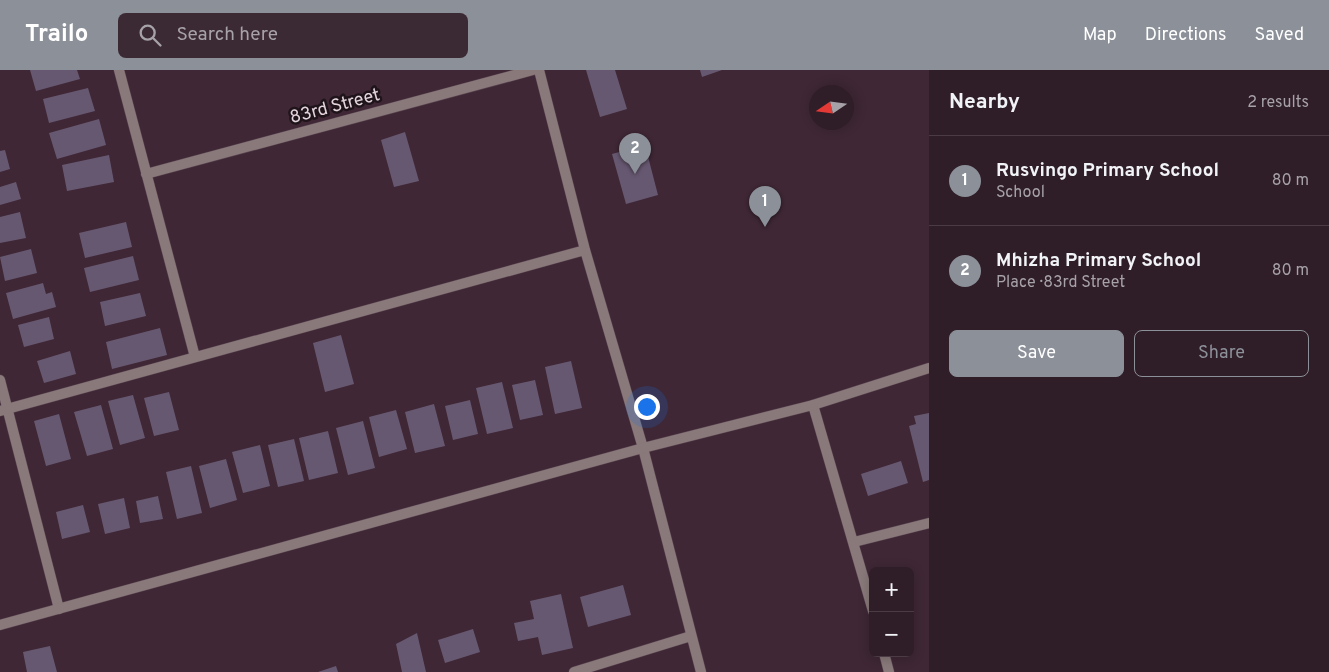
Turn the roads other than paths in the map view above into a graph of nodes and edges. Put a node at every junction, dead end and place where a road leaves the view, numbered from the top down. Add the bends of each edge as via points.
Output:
1 (119, 70) edge
2 (533, 70) edge
3 (539, 70) edge
4 (146, 174) junction
5 (585, 250) junction
6 (195, 357) junction
7 (929, 368) edge
8 (0, 380) edge
9 (813, 405) junction
10 (4, 410) edge
11 (643, 448) junction
12 (929, 523) edge
13 (854, 542) junction
14 (869, 596) edge
15 (59, 609) junction
16 (0, 625) edge
17 (691, 636) junction
18 (885, 657) edge
19 (574, 672) edge
20 (701, 672) edge
21 (889, 672) edge

1 - 4 street
2 - 4 street, 83rd Street
3 - 5 street
4 - 6 street
5 - 6 street
5 - 11 street
6 - 10 street
7 - 9 street
8 - 10 street
9 - 11 street
9 - 13 street
10 - 15 street
11 - 15 street
11 - 17 street
12 - 13 street
13 - 14 street
15 - 16 street
17 - 19 street
17 - 20 street
18 - 21 street

